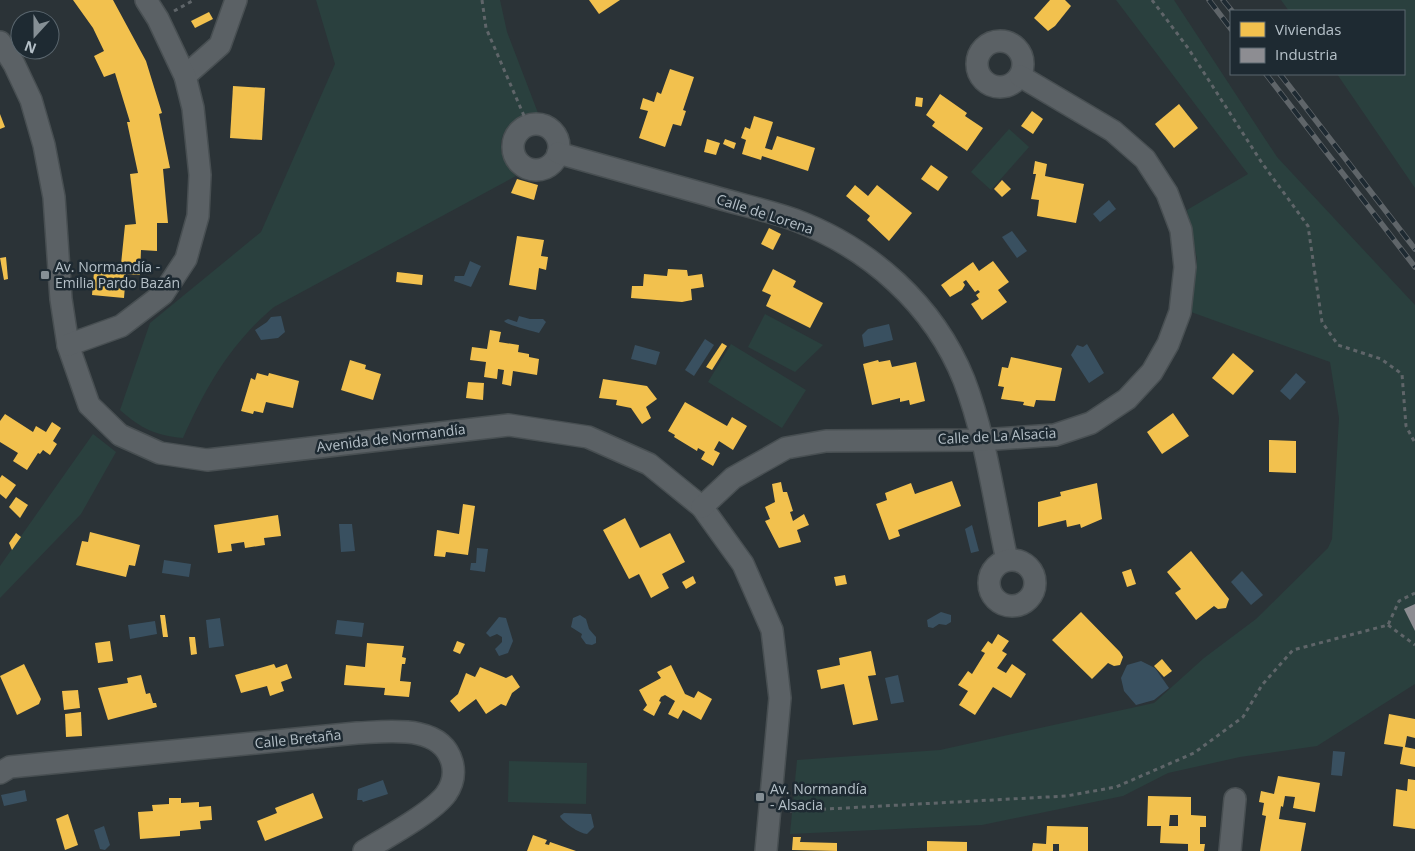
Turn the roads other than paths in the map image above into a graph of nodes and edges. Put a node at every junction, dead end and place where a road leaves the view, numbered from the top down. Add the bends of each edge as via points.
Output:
1 (146, 0) edge
2 (236, 0) edge
3 (0, 42) edge
4 (185, 76) junction
5 (1020, 76) dead end
6 (558, 153) junction
7 (68, 345) junction
8 (981, 440) junction
9 (702, 507) junction
10 (1007, 560) dead end
11 (0, 773) edge
12 (1235, 799) dead end
13 (364, 851) edge
14 (766, 851) edge
15 (1230, 851) edge

1 - 4 street
2 - 4 street via 220,45
3 - 7 street, Avenida de Normandía via 32,100 44,145 54,197 61,299
4 - 7 street via 200,175 198,216 186,259 163,294 121,326
5 - 8 street, Calle de La Alsacia via 1113,131 1145,159 1167,193 1178,220 1185,267 1180,312 1168,344 1152,372 1126,400 1091,423 1055,435
6 - 6 street via 542,169 526,168 512,150 512,142 528,124 542,124 549,127 558,139
6 - 8 street, Calle de Lorena via 795,220 836,238 874,261 906,291 937,331 963,379
7 - 9 street, Avenida de Normandía via 89,406 120,435 160,452 206,460 509,425 588,437 649,464
8 - 9 street, Calle de La Alsacia via 826,441 786,448 732,478
8 - 10 street, Calle de Lorena
9 - 14 street, Avenida de Normandía via 743,564 772,630 780,698
11 - 13 street, Calle Bretaña via 10,767 357,733 407,731 434,739 450,755 455,774 446,794 429,809
12 - 15 street

